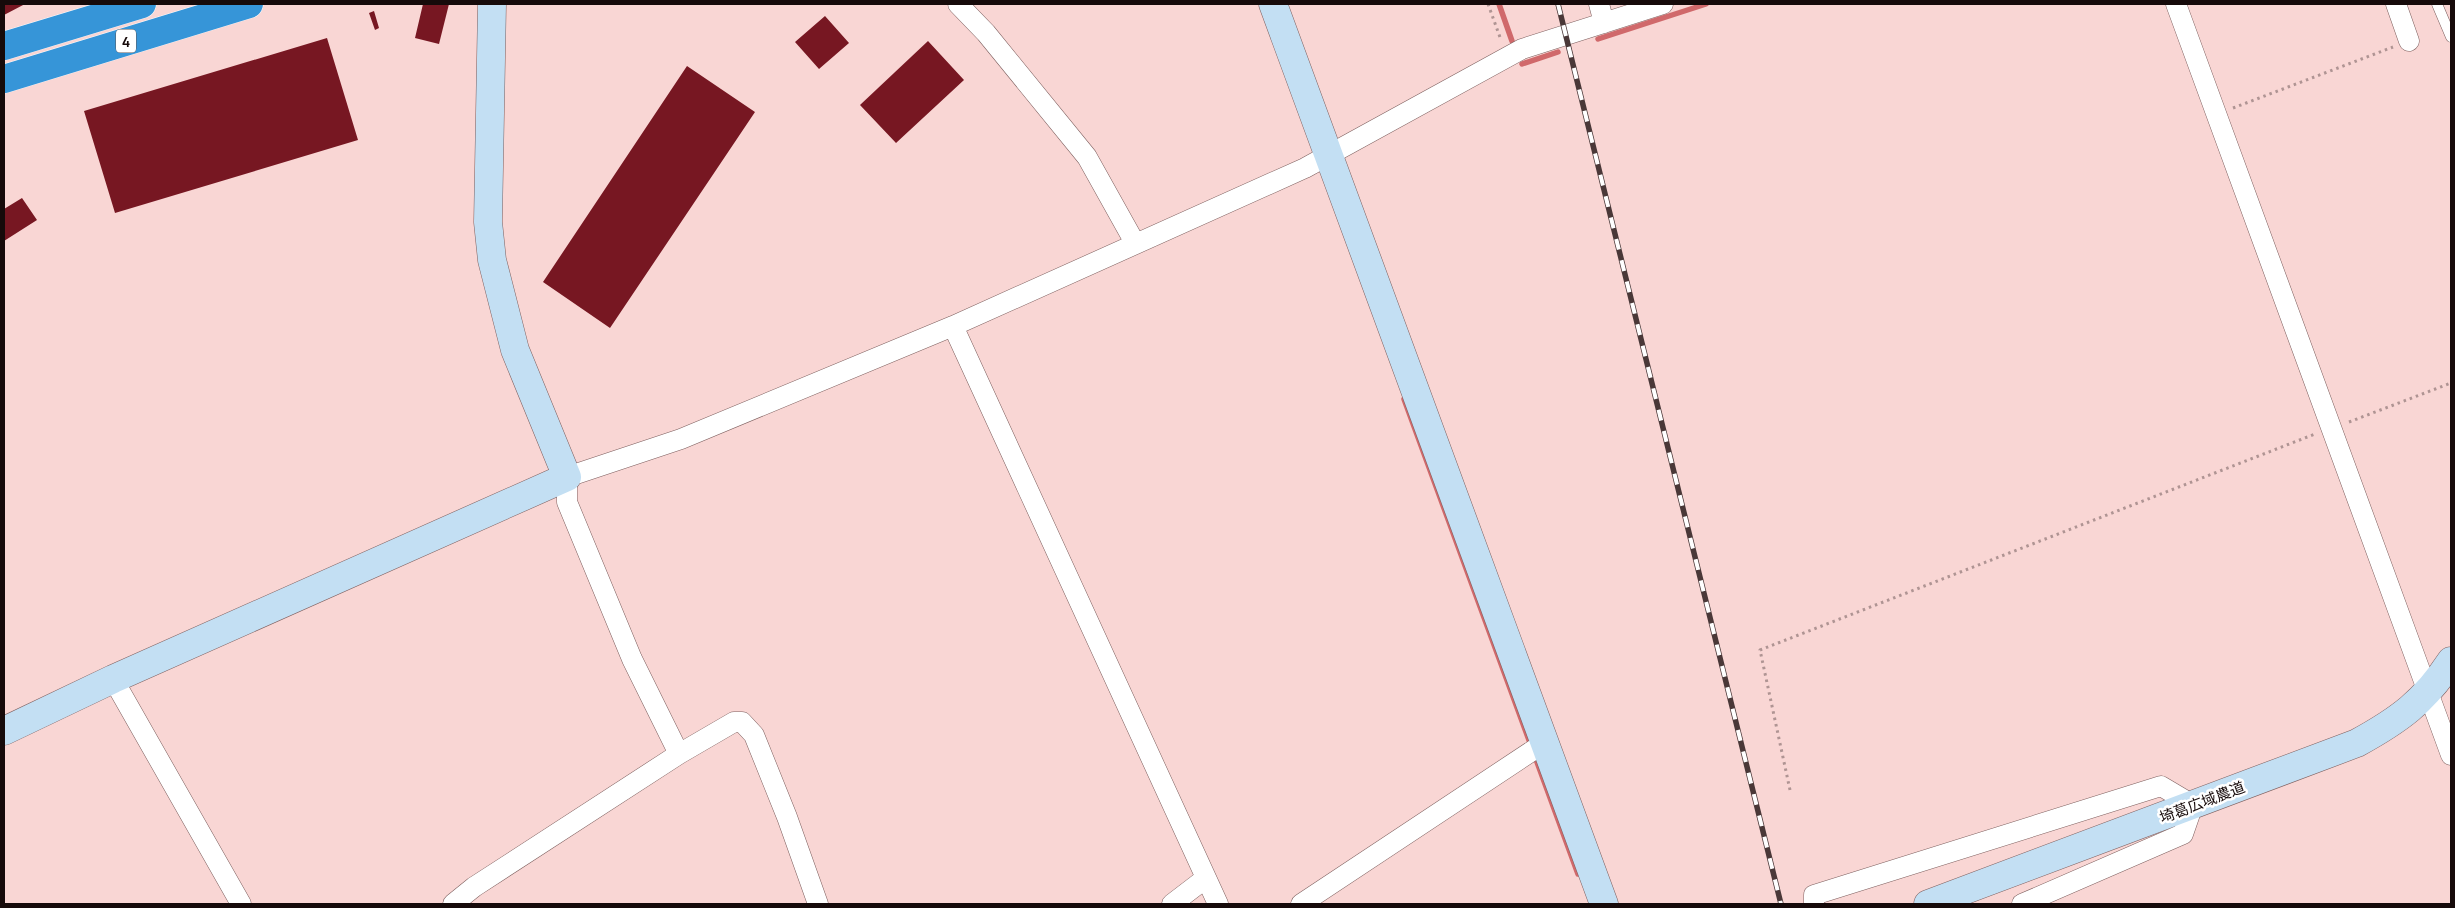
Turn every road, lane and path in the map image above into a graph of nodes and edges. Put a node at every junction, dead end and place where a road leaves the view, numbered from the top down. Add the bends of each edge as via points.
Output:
1 (249, 4) edge
2 (492, 4) edge
3 (958, 4) edge
4 (1273, 4) edge
5 (1488, 4) edge
6 (1599, 4) edge
7 (1663, 4) edge
8 (2176, 4) edge
9 (2396, 4) edge
10 (2437, 4) edge
11 (126, 6) edge
12 (1604, 23) junction
13 (2451, 37) edge
14 (2409, 41) joint
15 (4, 46) edge
16 (1507, 57) junction
17 (4, 79) edge
18 (2216, 114) junction
19 (1328, 156) junction
20 (1135, 244) junction
21 (953, 326) junction
22 (2451, 383) edge
23 (2331, 428) junction
24 (567, 477) junction
25 (2451, 661) edge
26 (113, 679) junction
27 (2439, 706) edge
28 (4, 730) edge
29 (1544, 743) junction
30 (679, 754) junction
31 (2451, 755) edge
32 (1790, 790) dead end
33 (2193, 805) junction
34 (1206, 878) junction
35 (241, 904) edge
36 (453, 904) edge
37 (818, 904) edge
38 (1172, 904) edge
39 (1218, 904) edge
40 (1301, 904) edge
41 (1604, 904) edge
42 (1814, 904) edge
43 (1928, 904) edge
44 (2024, 904) edge

1 - 17 highway, 4
2 - 24 street via 488,222 492,260 515,350
3 - 20 street via 1029,83 1087,157
4 - 19 street
5 - 16 path
6 - 12 street
7 - 12 street
8 - 18 street
9 - 14 street
10 - 13 lane
11 - 15 highway, 4
12 - 16 street via 1522,49
14 - 18 path
16 - 19 street
18 - 23 street
19 - 20 street
19 - 29 street
20 - 21 street
21 - 24 street via 681,439
21 - 34 street
22 - 23 path
23 - 27 street
23 - 32 path via 1760,650
24 - 26 street
24 - 30 street via 567,502 632,659
25 - 27 street, 埼葛広域農道
26 - 28 street
26 - 35 street
27 - 31 street
27 - 33 street, 埼葛広域農道 via 2414,707 2356,743
29 - 40 street
29 - 41 street
30 - 36 street via 474,887
30 - 37 street via 734,722 742,722 754,735
33 - 42 street via 2161,786 1814,895
33 - 43 street, 埼葛広域農道
33 - 44 street via 2183,834
34 - 38 street
34 - 39 street

